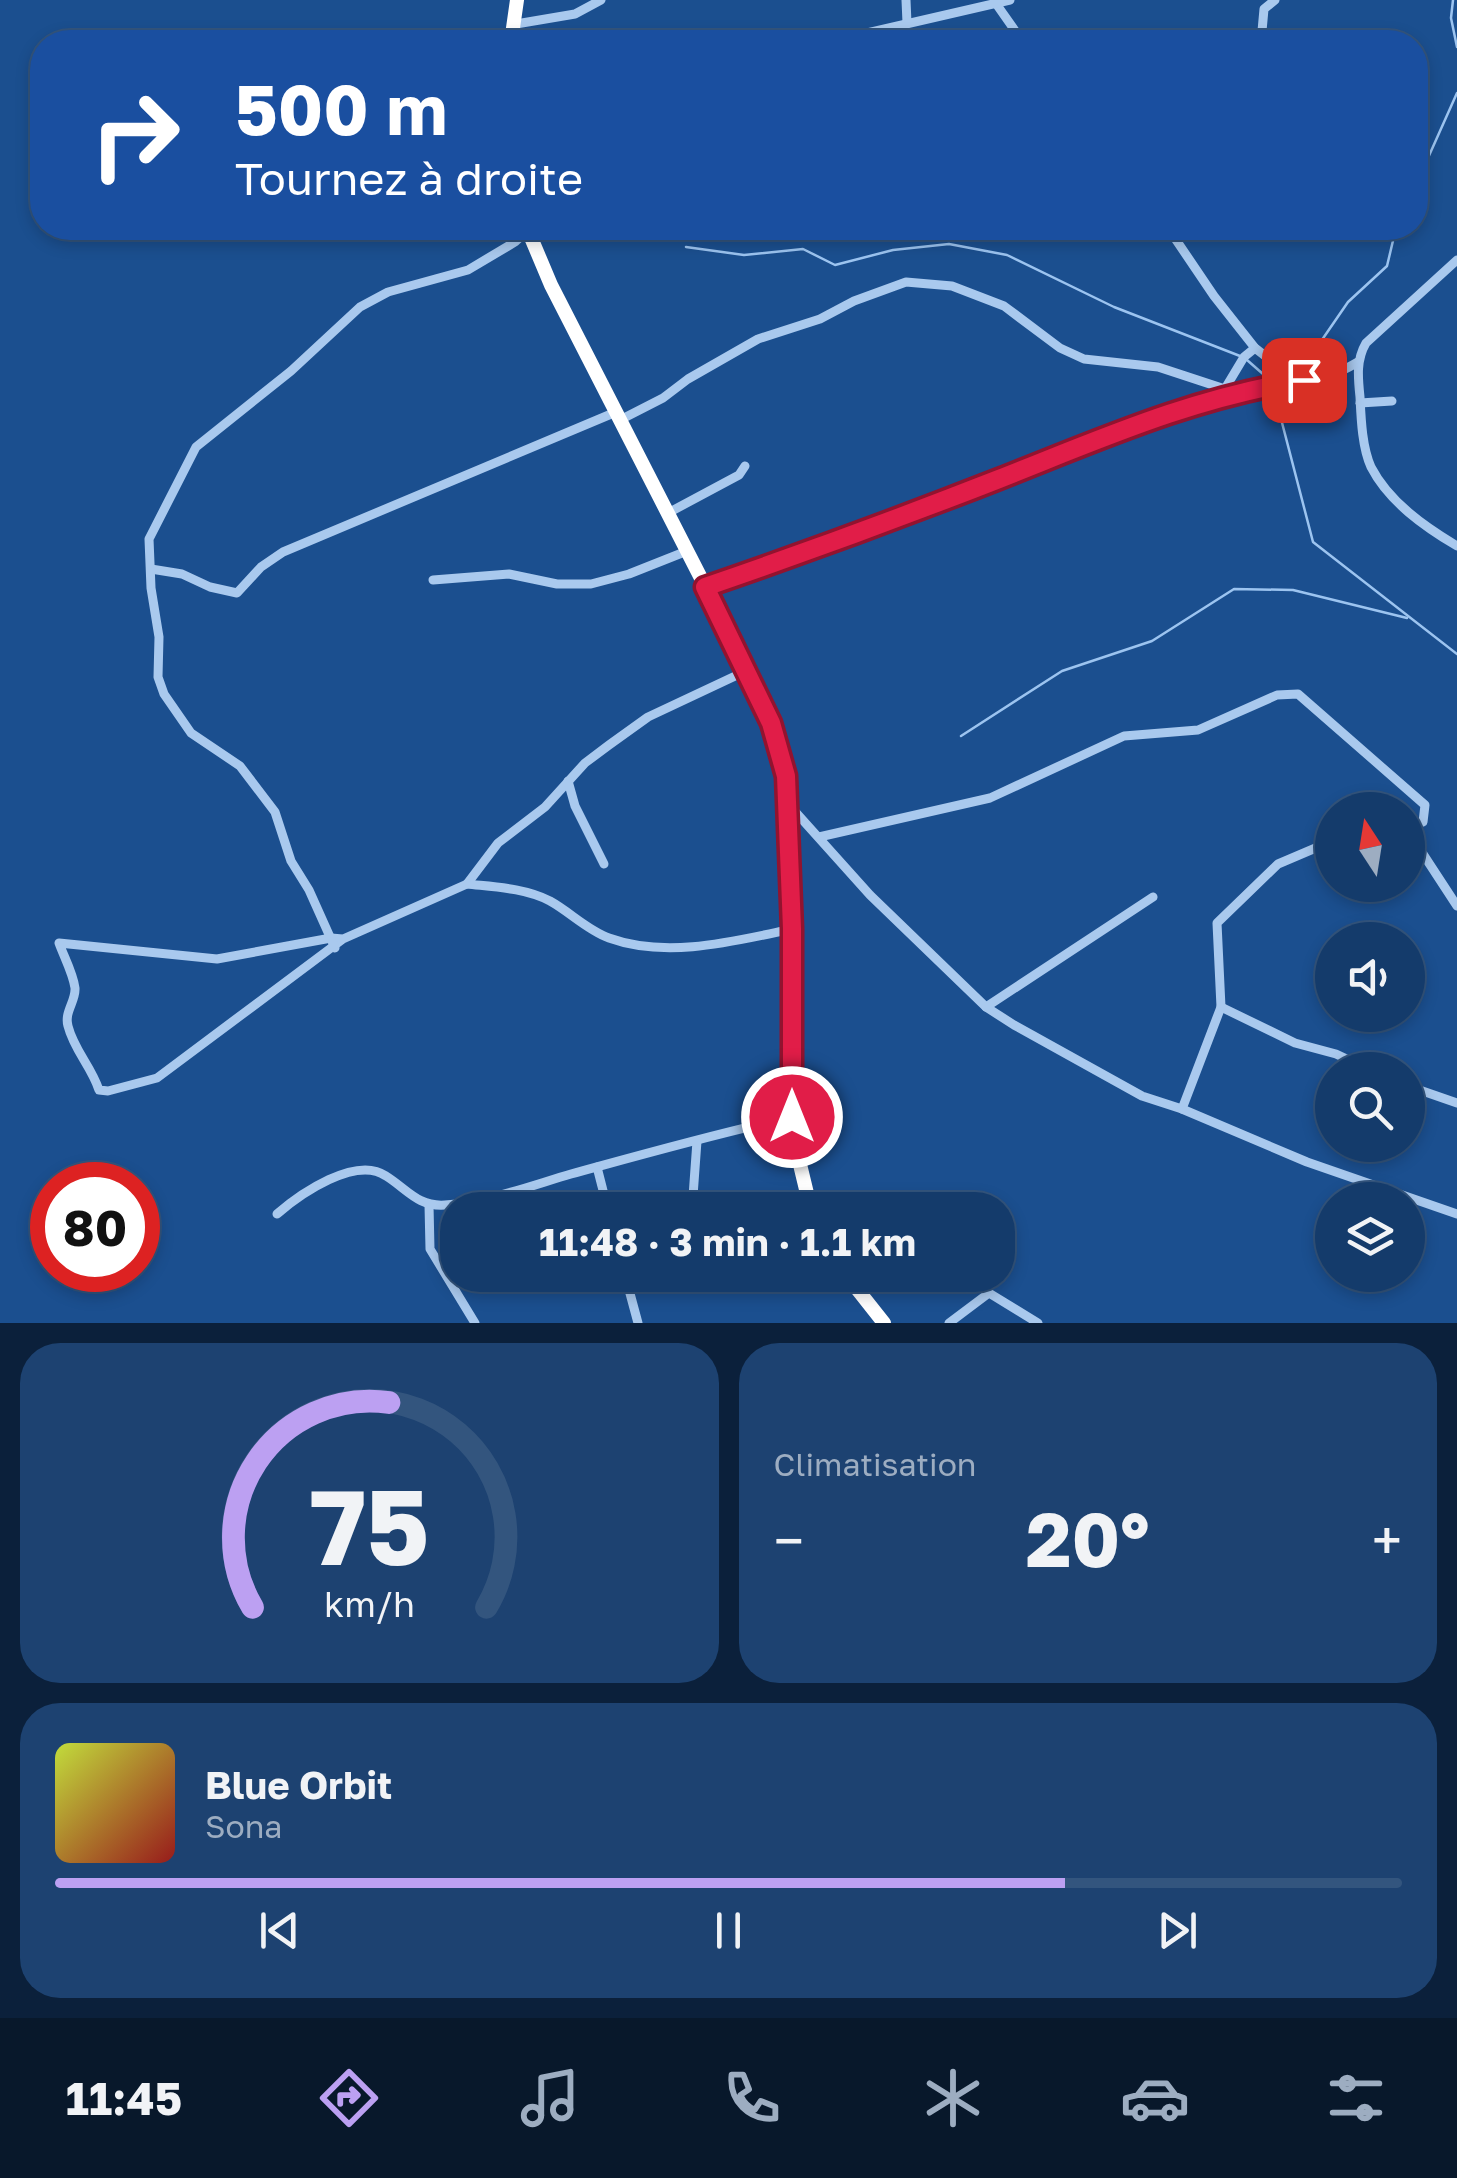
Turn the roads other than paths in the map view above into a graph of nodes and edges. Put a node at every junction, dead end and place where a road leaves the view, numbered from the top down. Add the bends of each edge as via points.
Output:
1 (517, 0) edge
2 (601, 0) edge
3 (906, 0) edge
4 (1010, 0) edge
5 (1270, 1) edge
6 (997, 4) junction
7 (907, 23) junction
8 (516, 24) junction
9 (514, 30) edge
10 (879, 30) edge
11 (1015, 30) edge
12 (1264, 30) edge
13 (514, 240) edge
14 (533, 240) edge
15 (1176, 240) edge
16 (1457, 260) edge
17 (1256, 348) junction
18 (1358, 362) junction
19 (1304, 380) junction
20 (1222, 393) junction
21 (1392, 401) dead end
22 (1360, 403) junction
23 (618, 416) junction
24 (745, 466) dead end
25 (668, 513) junction
26 (1457, 546) edge
27 (687, 551) junction
28 (151, 569) junction
29 (434, 580) dead end
30 (705, 587) junction
31 (748, 670) junction
32 (568, 781) junction
33 (1410, 792) edge
34 (789, 805) junction
35 (819, 837) junction
36 (1315, 848) edge
37 (1425, 856) edge
38 (604, 864) dead end
39 (467, 884) junction
40 (1153, 897) dead end
41 (1457, 906) edge
42 (792, 929) junction
43 (333, 943) junction
44 (986, 1007) junction
45 (1221, 1007) junction
46 (1329, 1052) edge
47 (1425, 1092) edge
48 (1457, 1104) edge
49 (1182, 1110) junction
50 (792, 1117) junction
51 (697, 1141) junction
52 (597, 1167) junction
53 (603, 1192) edge
54 (693, 1192) edge
55 (807, 1192) edge
56 (430, 1205) junction
57 (278, 1214) dead end
58 (1457, 1214) edge
59 (630, 1292) edge
60 (859, 1292) edge
61 (475, 1323) edge
62 (638, 1323) edge
63 (884, 1323) edge
64 (950, 1323) edge
65 (1038, 1323) edge

1 - 8 highway
2 - 8 street via 575,14
3 - 7 street
4 - 6 street
5 - 12 street
6 - 7 street
6 - 11 street
7 - 10 street
8 - 9 highway
13 - 28 street via 468,270 388,292 360,307 196,447 149,539
14 - 23 highway
15 - 17 street
16 - 18 street via 1377,331
17 - 19 street
17 - 20 street
18 - 19 street
18 - 22 street
19 - 20 street
20 - 23 street via 1158,367 1084,359 1004,306 952,286 906,282 758,340
20 - 30 street
21 - 22 street
22 - 26 street via 1366,452 1378,476 1414,517
23 - 25 highway
23 - 28 street via 283,552 237,593
24 - 25 street via 740,475
25 - 27 highway
27 - 29 street via 591,584 510,574
27 - 30 highway
28 - 43 street via 164,694 191,733 250,777 282,825 291,861
30 - 31 highway
31 - 32 street via 648,717
31 - 34 highway via 780,750
32 - 38 street
32 - 39 street via 498,843
33 - 35 street via 1298,694 1277,695 1198,730 1124,736 990,798
34 - 35 street
34 - 42 highway
35 - 44 street
36 - 45 street via 1278,864 1217,923
37 - 41 street
39 - 42 street via 542,898 629,944 714,945
39 - 43 street
40 - 44 street
42 - 50 highway
43 - 43 street via 217,960 59,943 75,991 69,1031 99,1090 150,1082
44 - 49 street via 1142,1096
45 - 46 street
45 - 49 street
47 - 48 street
49 - 58 street
50 - 51 street
50 - 55 highway
51 - 52 street
51 - 54 street
52 - 53 street
52 - 56 street via 490,1197
56 - 57 street via 380,1172 364,1170 312,1187
56 - 61 street via 430,1249
59 - 62 street
60 - 63 highway
64 - 65 street via 989,1292

